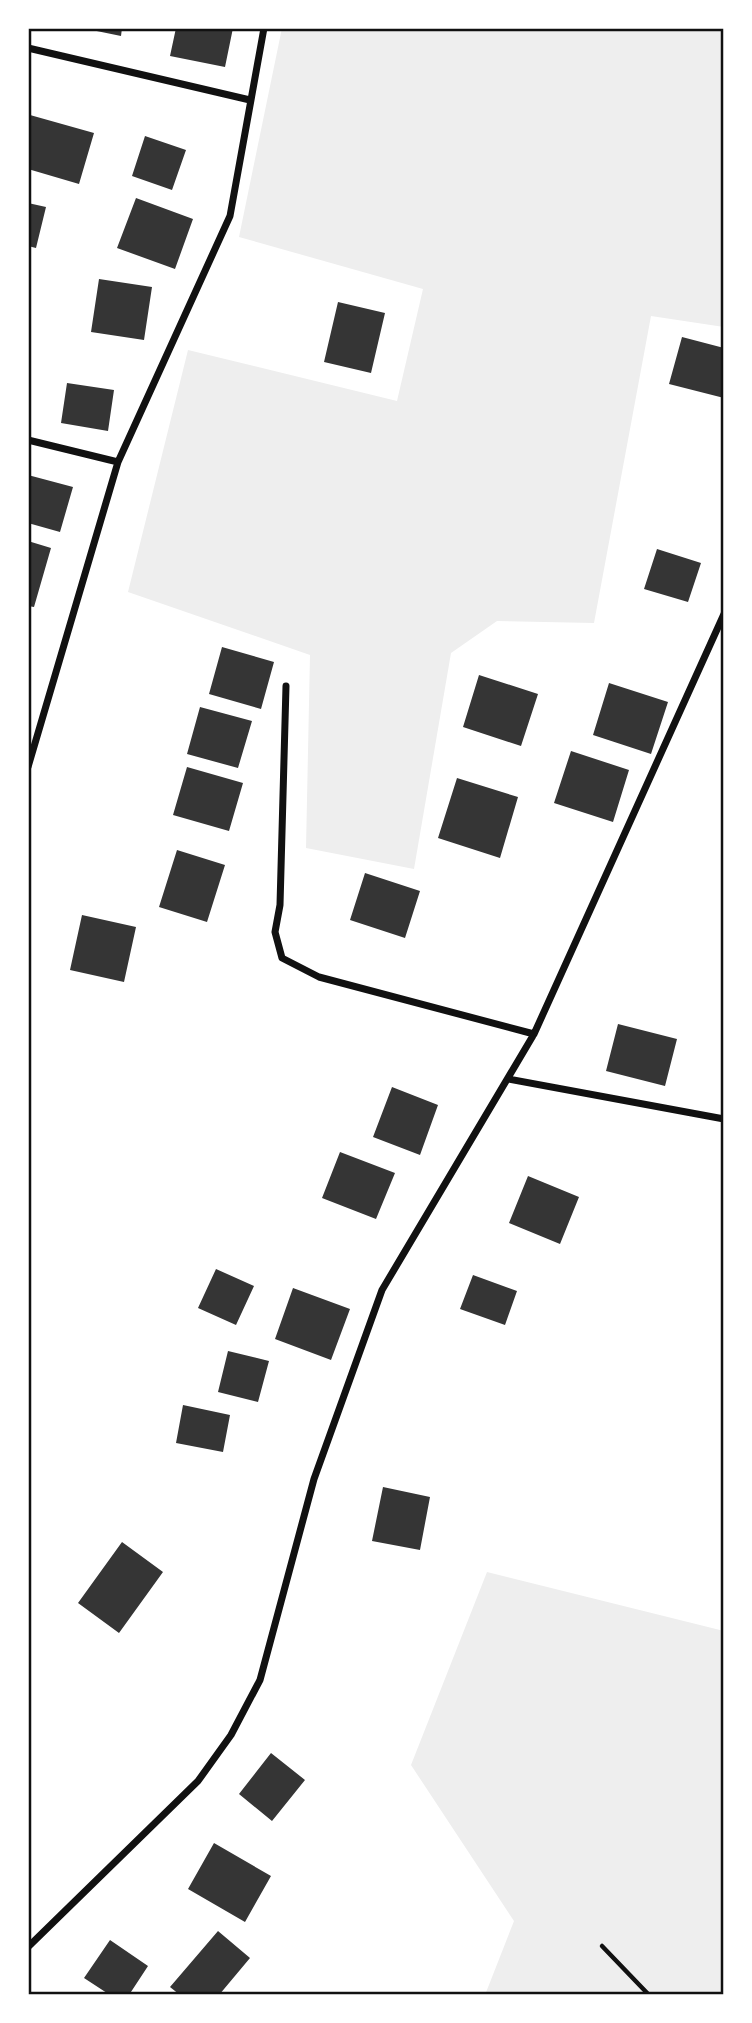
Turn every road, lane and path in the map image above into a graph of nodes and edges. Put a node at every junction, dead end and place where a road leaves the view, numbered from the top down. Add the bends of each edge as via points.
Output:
1 (264, 28) edge
2 (28, 48) edge
3 (250, 100) junction
4 (28, 440) edge
5 (118, 462) junction
6 (724, 614) edge
7 (286, 686) dead end
8 (28, 767) edge
9 (534, 1034) junction
10 (508, 1079) junction
11 (724, 1119) edge
12 (602, 1946) dead end
13 (28, 1947) edge
14 (649, 1995) edge

1 - 3 street
2 - 3 street
3 - 5 street via 230,216
4 - 5 street
5 - 8 street
6 - 9 street
7 - 9 street via 280,905 275,932 282,958 319,977
9 - 10 street
10 - 11 street
10 - 13 street via 382,1290 314,1479 260,1680 231,1735 198,1781
12 - 14 path

